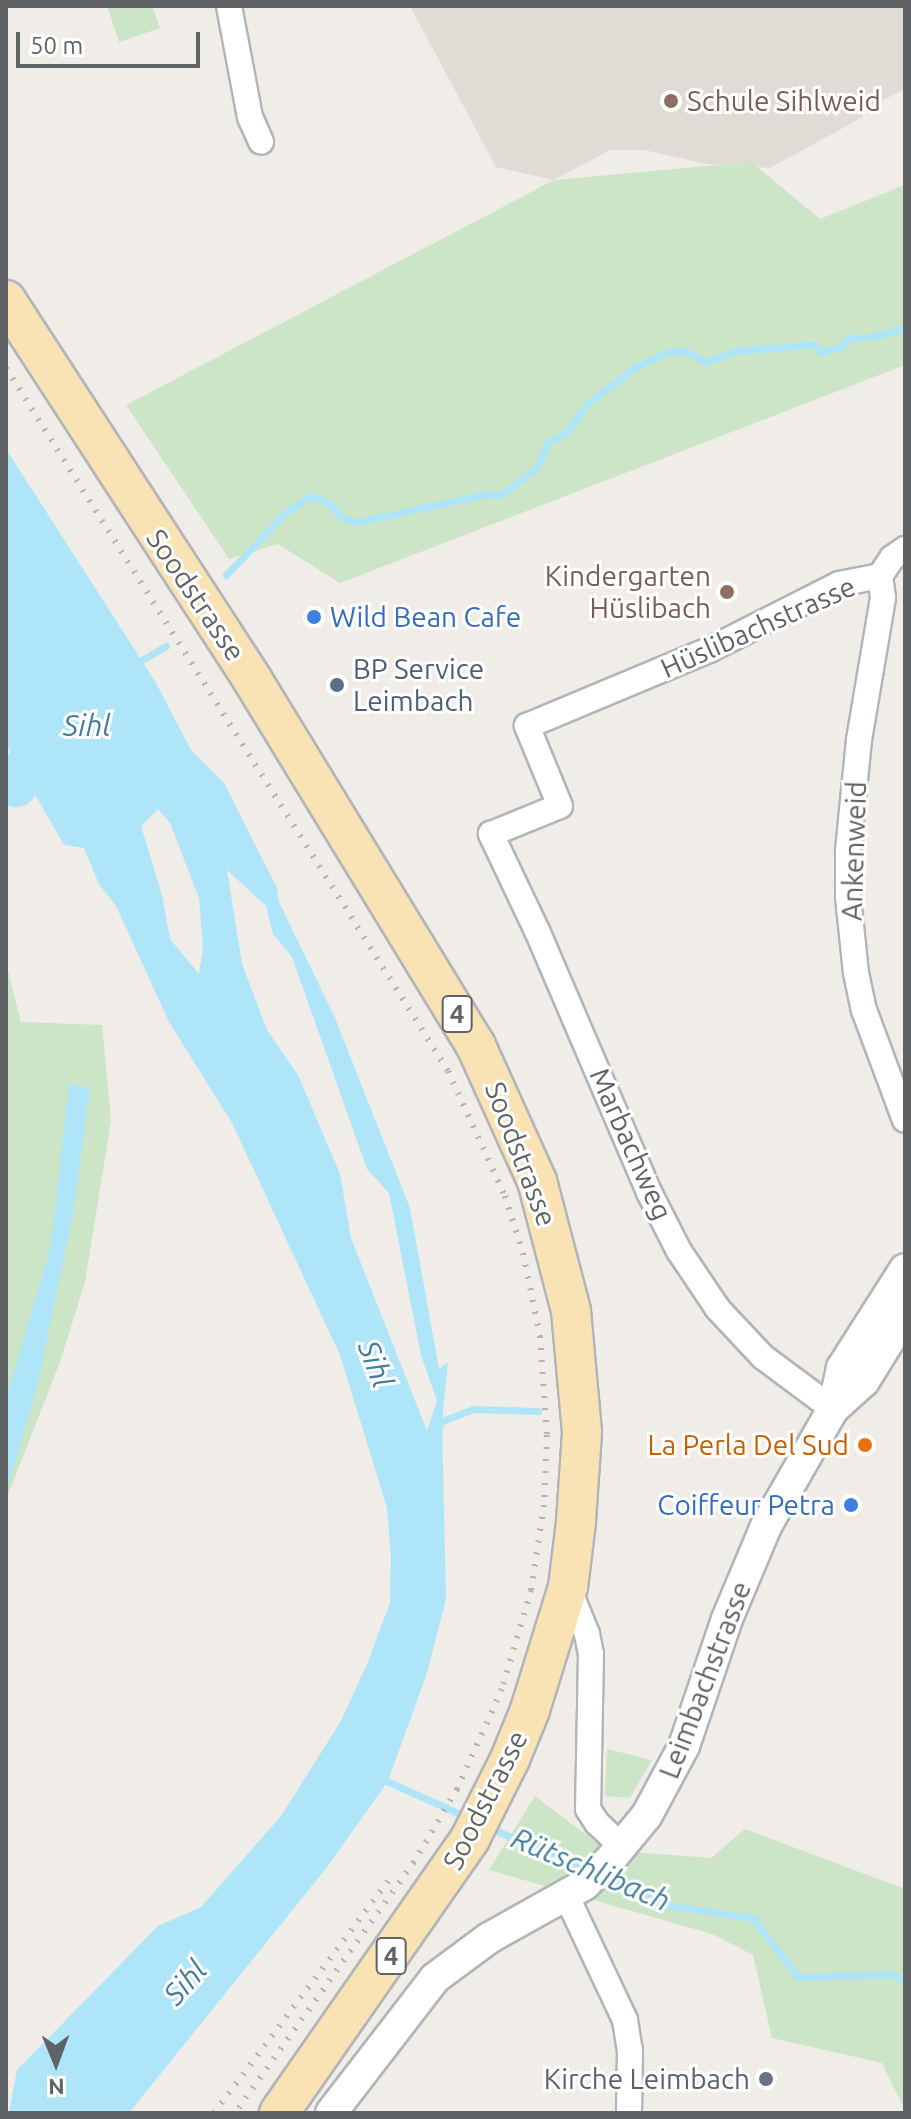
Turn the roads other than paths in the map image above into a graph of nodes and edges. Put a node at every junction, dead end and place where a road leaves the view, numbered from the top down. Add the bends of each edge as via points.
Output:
1 (229, 6) edge
2 (261, 142) dead end
3 (6, 300) edge
4 (905, 549) edge
5 (880, 576) junction
6 (491, 834) joint
7 (905, 1120) edge
8 (905, 1269) edge
9 (905, 1315) edge
10 (833, 1409) junction
11 (568, 1587) junction
12 (616, 1853) junction
13 (575, 1890) junction
14 (279, 2113) edge
15 (331, 2113) edge
16 (629, 2113) edge

1 - 2 street via 250,117
3 - 11 main road, Soodstrasse / 4 via 333,808 476,1046 509,1115 537,1181 555,1246 579,1372 582,1433
4 - 5 street, Hüslibachstrasse
5 - 6 street, Hüslibachstrasse via 839,584 709,650 527,726 560,806
5 - 7 street, Ankenweid via 883,598 859,740 848,897 864,1010
6 - 10 street, Marbachweg via 679,1251 718,1309 751,1344
8 - 10 street, Leimbachstrasse via 842,1368
9 - 10 street, Leimbachstrasse via 864,1381
10 - 12 street, Leimbachstrasse via 766,1526 727,1619 682,1753 647,1815
11 - 12 street via 591,1654 588,1809
11 - 14 main road, Soodstrasse / 4 via 530,1710 476,1828
12 - 13 street, Leimbachstrasse
13 - 15 street, Leimbachstrasse via 489,1938 435,1978
13 - 16 street via 625,2020

